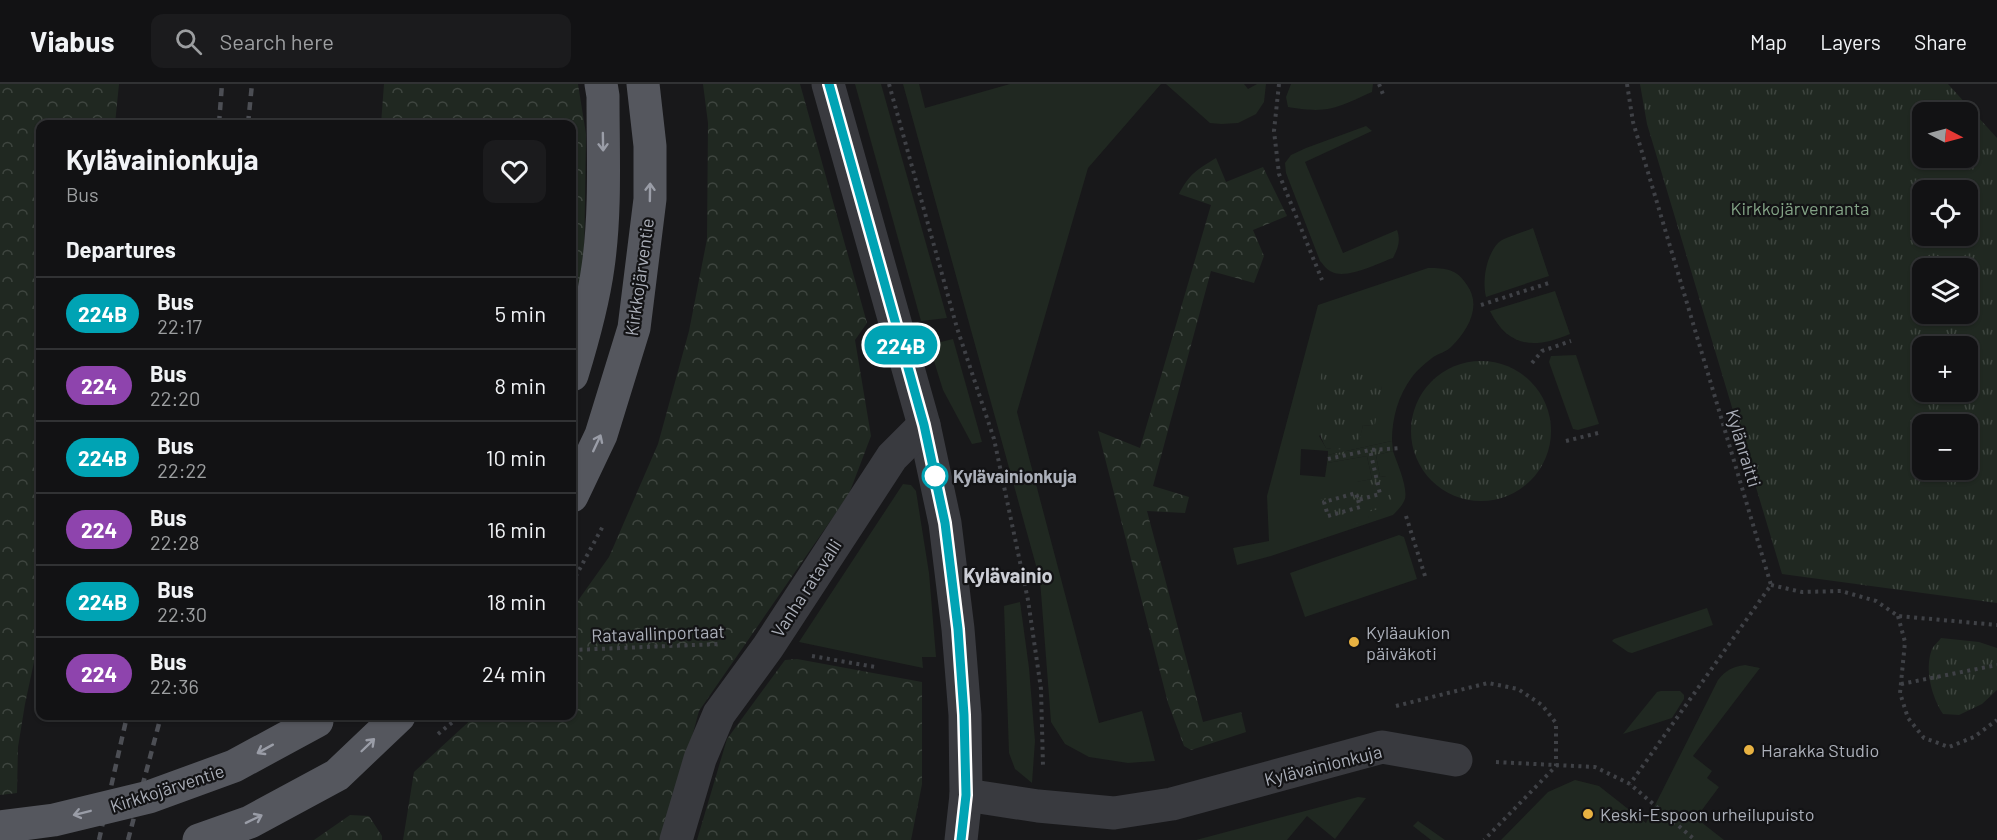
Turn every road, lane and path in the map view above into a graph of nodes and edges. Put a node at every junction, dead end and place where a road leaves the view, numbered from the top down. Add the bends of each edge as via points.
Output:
1 (601, 84) edge
2 (643, 84) edge
3 (828, 84) edge
4 (889, 84) edge
5 (1279, 84) edge
6 (1379, 84) edge
7 (1627, 84) edge
8 (1384, 97) dead end
9 (1322, 280) dead end
10 (1552, 282) dead end
11 (1480, 305) dead end
12 (1571, 341) dead end
13 (576, 361) edge
14 (1532, 363) dead end
15 (924, 425) junction
16 (1602, 432) dead end
17 (1566, 441) dead end
18 (1401, 448) dead end
19 (1370, 450) junction
20 (1328, 459) dead end
21 (576, 488) edge
22 (1358, 500) junction
23 (1406, 516) dead end
24 (1425, 576) dead end
25 (1771, 585) junction
26 (1898, 616) junction
27 (1997, 625) edge
28 (723, 644) dead end
29 (576, 650) edge
30 (810, 656) dead end
31 (1997, 665) edge
32 (875, 667) dead end
33 (1901, 684) junction
34 (316, 720) edge
35 (395, 720) edge
36 (1997, 720) edge
37 (1456, 760) joint
38 (1043, 766) dead end
39 (1556, 766) junction
40 (1630, 784) junction
41 (966, 795) junction
42 (0, 827) edge
43 (199, 840) edge
44 (676, 840) edge
45 (961, 840) edge
46 (1484, 840) edge
47 (1695, 840) edge

1 -> 13 main road via 604,196 598,267
21 -> 2 main road, Kirkkojärventie via 601,435 634,328 650,199 650,146
3 - 15 street
4 - 38 path via 957,328 994,439 1028,600 1041,689
5 - 9 path via 1274,132 1279,174
6 - 8 path
7 - 25 path, Kylänraitti via 1633,122
10 - 11 path
12 - 14 path via 1542,351
15 - 41 street via 945,523 958,629
15 - 44 street, Vanha ratavalli via 891,457 768,647 719,714 700,759
16 - 17 path
18 - 19 path
19 - 20 path
19 - 22 path via 1380,494
22 - 22 path via 1356,493 1324,502 1328,516 1360,507
23 - 24 path
25 - 26 path via 1802,592 1841,591 1876,600
25 - 40 path
26 - 27 path
26 - 33 path via 1905,642
28 - 29 path, Ratavallinportaat
30 - 32 path
31 - 33 path
33 - 36 path via 1908,718 1924,738 1949,747 1974,737
34 -> 42 main road, Kirkkojärventie, bridge via 234,766 149,797 54,820
43 -> 35 main road via 250,822 337,775
37 - 39 path
37 - 41 street, Kylävainionkuja via 1382,747 1172,804 1114,813 1038,807
39 - 40 path via 1595,767
39 - 46 path
40 - 47 path
41 - 45 street

